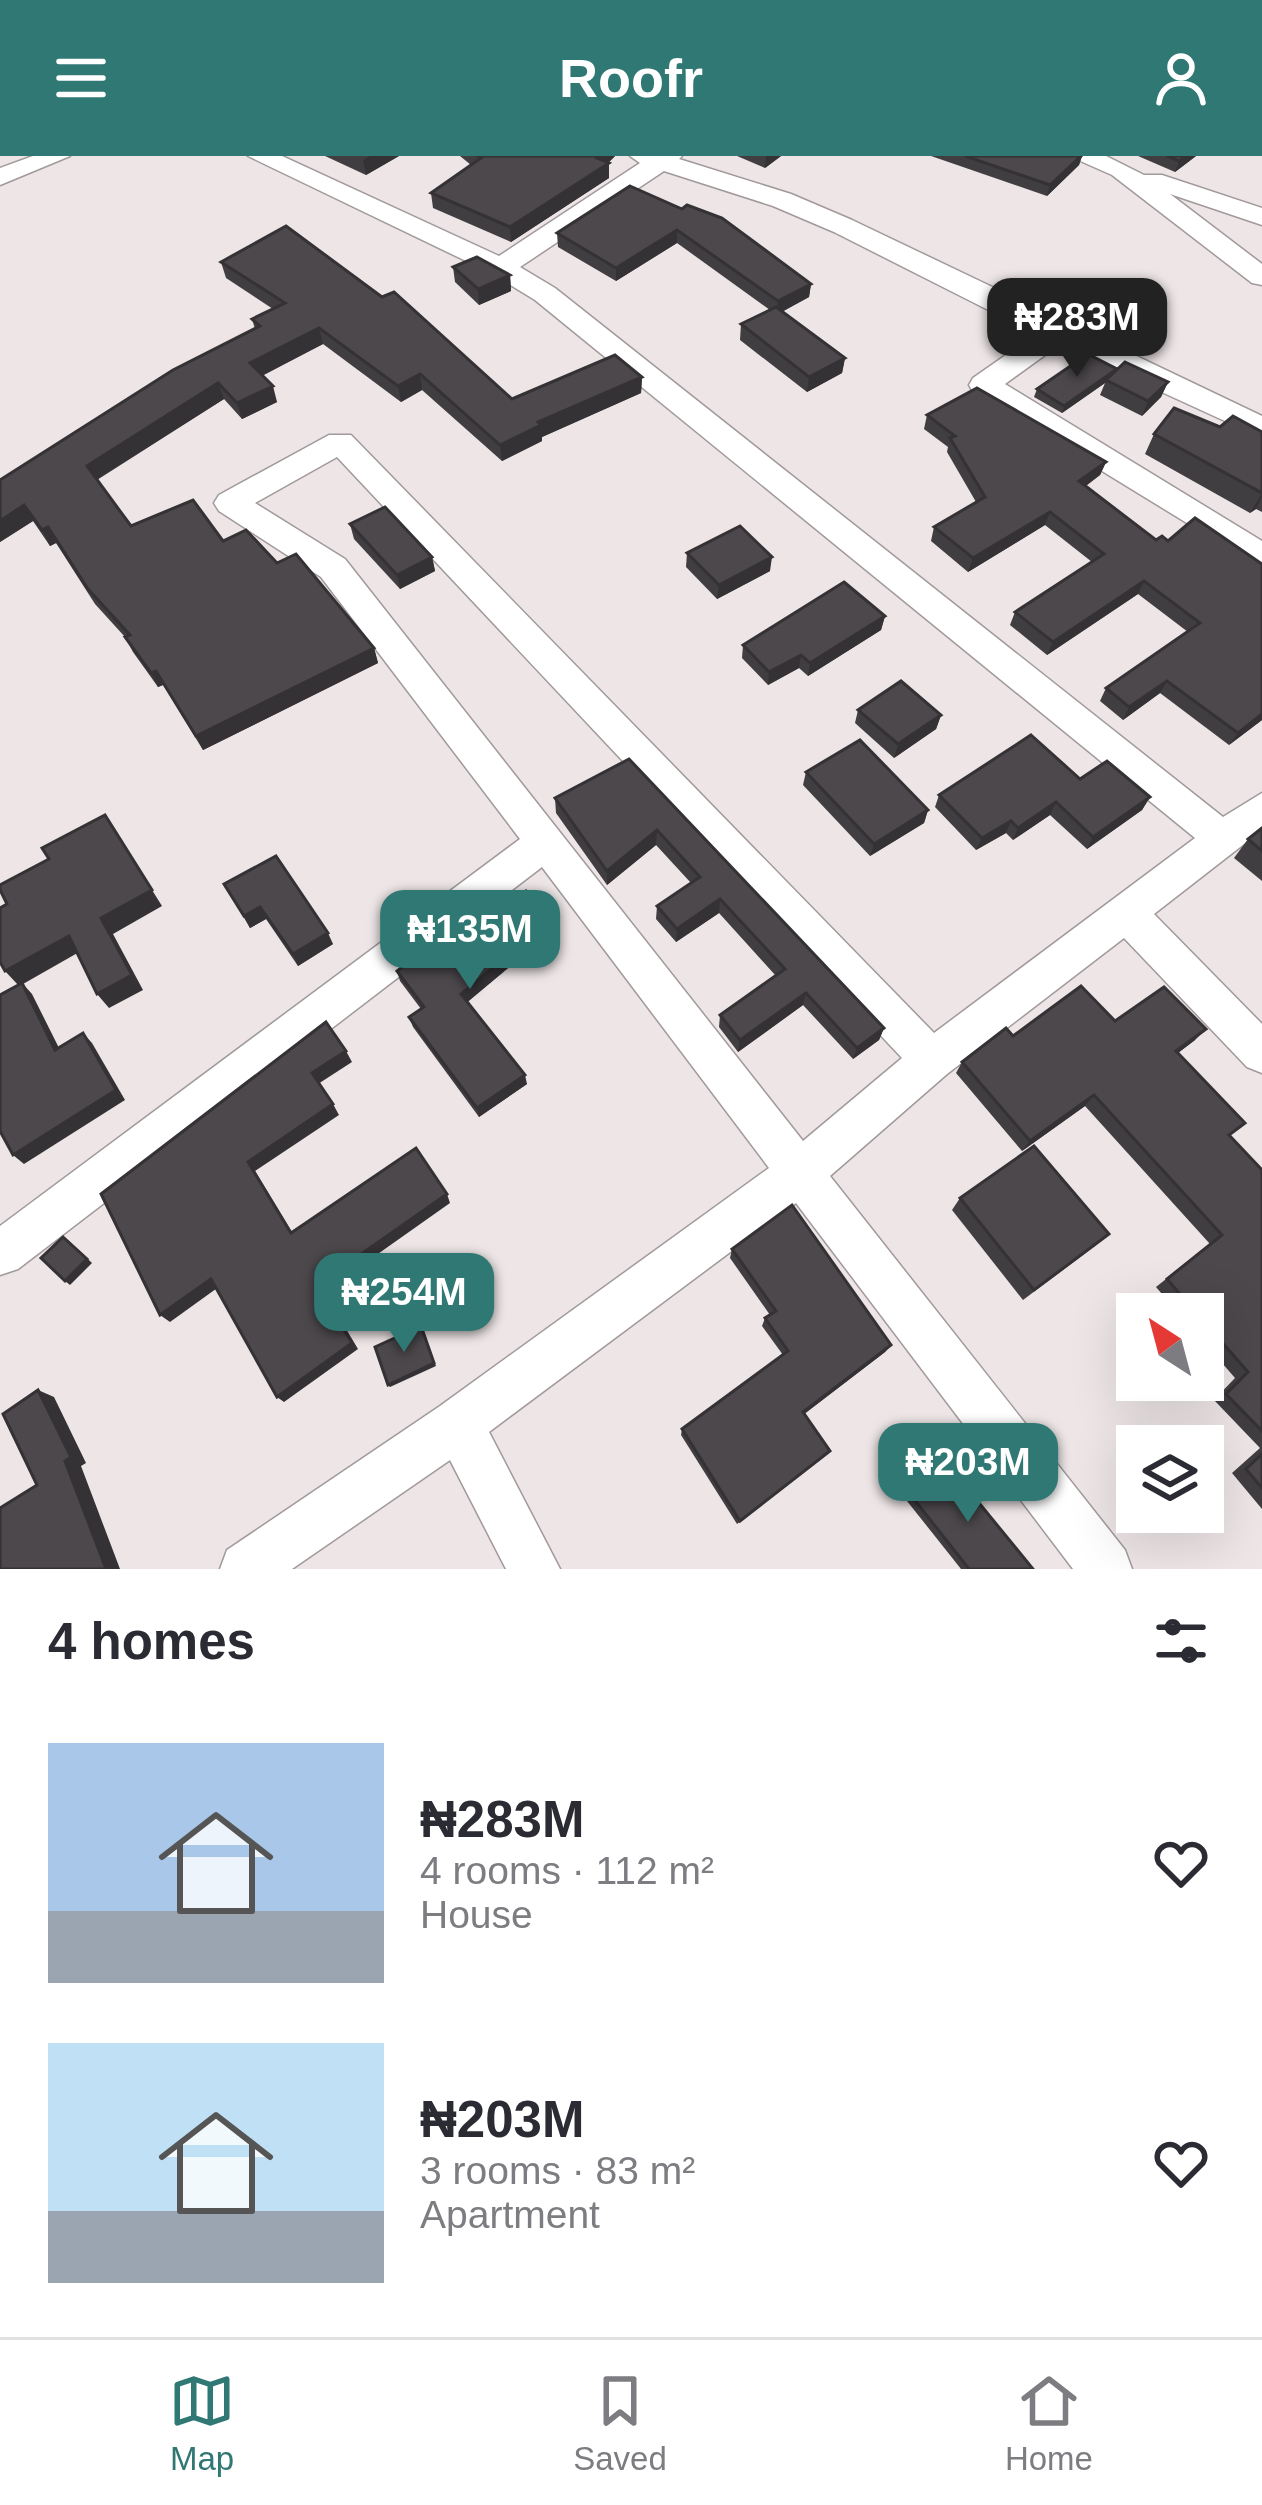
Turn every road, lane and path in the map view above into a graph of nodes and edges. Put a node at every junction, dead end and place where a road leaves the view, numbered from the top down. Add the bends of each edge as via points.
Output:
1 (57, 156) edge
2 (261, 156) edge
3 (1082, 156) edge
4 (657, 158) edge
5 (1121, 170) junction
6 (0, 177) edge
7 (1262, 217) edge
8 (501, 267) junction
9 (1262, 278) edge
10 (1057, 333) junction
11 (1262, 428) edge
12 (1262, 557) edge
13 (1262, 809) edge
14 (1223, 839) junction
15 (542, 845) junction
16 (1126, 914) junction
17 (1262, 1053) edge
18 (932, 1060) junction
19 (800, 1173) junction
20 (0, 1253) edge
21 (458, 1424) junction
22 (246, 1569) edge
23 (534, 1569) edge
24 (1106, 1569) edge

1 - 6 street
2 - 8 street
3 - 5 street
4 - 8 street
4 - 10 street via 843,226
5 - 7 street
5 - 9 street
8 - 14 street via 588,326
10 - 11 street
10 - 12 street via 984,385
13 - 14 street
14 - 16 street
15 - 18 street via 332,568 230,503 340,442
15 - 19 street
15 - 20 street
16 - 17 street
16 - 18 street
18 - 19 street
19 - 21 street
19 - 24 street
21 - 22 street
21 - 23 street

